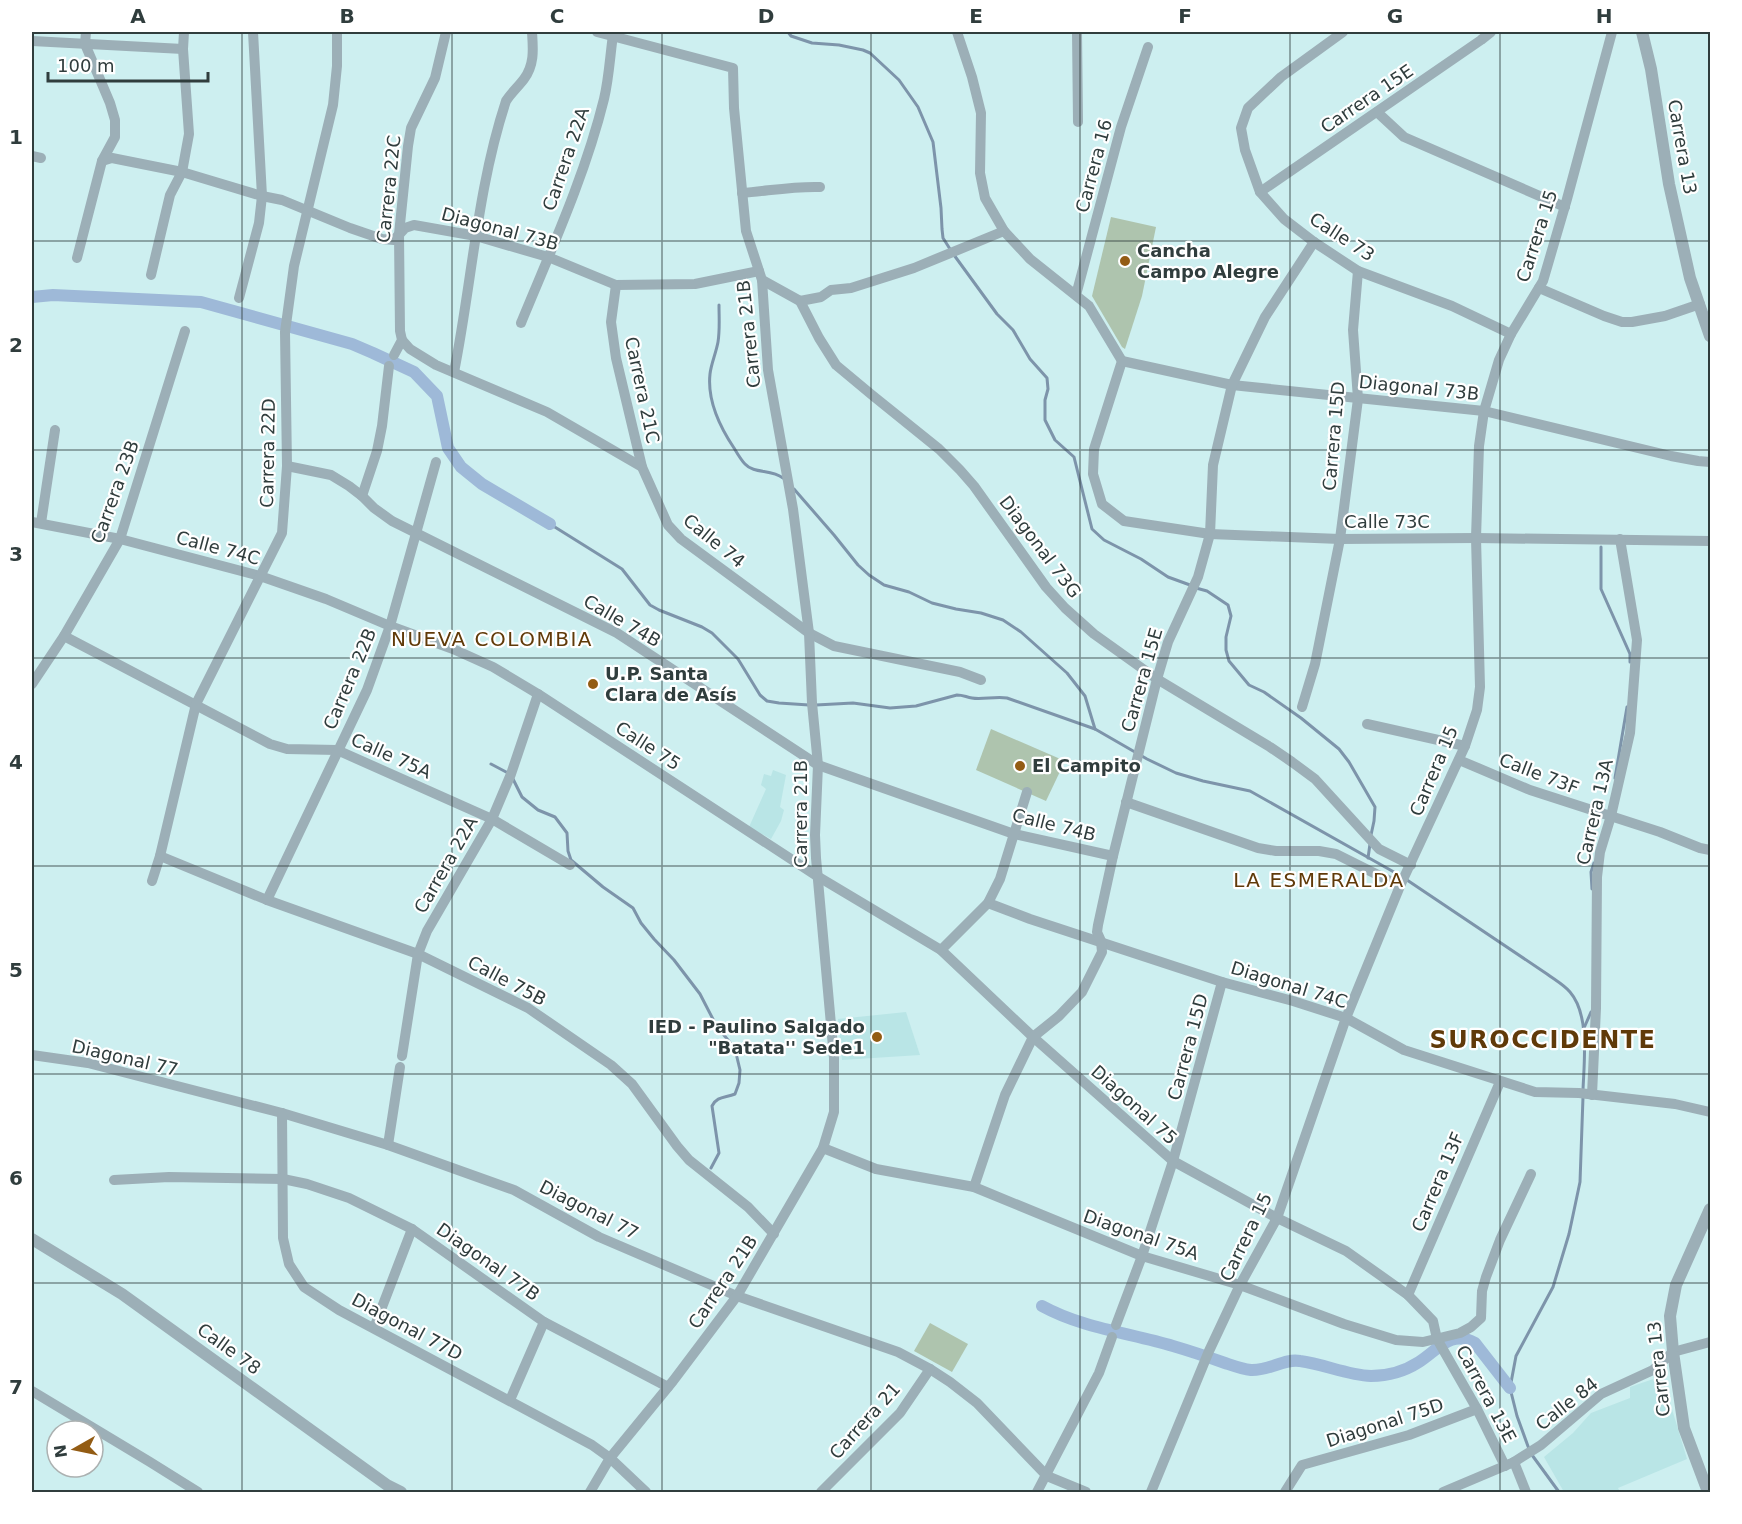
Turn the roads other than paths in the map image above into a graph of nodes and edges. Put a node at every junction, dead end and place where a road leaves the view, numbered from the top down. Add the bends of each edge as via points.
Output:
1 (86, 32) edge
2 (184, 32) edge
3 (253, 32) edge
4 (337, 32) edge
5 (446, 32) edge
6 (532, 32) edge
7 (597, 32) edge
8 (957, 32) edge
9 (1077, 32) edge
10 (1343, 32) edge
11 (1491, 32) edge
12 (1612, 32) edge
13 (1642, 32) edge
14 (613, 35) junction
15 (32, 41) edge
16 (85, 44) junction
17 (1148, 46) dead end
18 (183, 49) junction
19 (1377, 112) junction
20 (1078, 122) dead end
21 (102, 161) junction
22 (182, 172) junction
23 (820, 187) dead end
24 (742, 192) junction
25 (1260, 192) junction
26 (262, 196) junction
27 (1565, 207) junction
28 (308, 210) junction
29 (1004, 231) junction
30 (399, 234) junction
31 (476, 236) junction
32 (1314, 242) junction
33 (548, 257) junction
34 (77, 258) dead end
35 (1358, 271) junction
36 (151, 275) dead end
37 (760, 275) junction
38 (616, 285) junction
39 (1539, 288) junction
40 (1076, 294) junction
41 (239, 298) dead end
42 (800, 301) junction
43 (1700, 304) junction
44 (521, 323) dead end
45 (185, 331) dead end
46 (1511, 334) junction
47 (1710, 336) edge
48 (402, 340) junction
49 (394, 355) dead end
50 (1122, 362) junction
51 (389, 366) dead end
52 (454, 372) junction
53 (1233, 385) junction
54 (1358, 399) junction
55 (1484, 411) junction
56 (55, 430) dead end
57 (436, 462) dead end
58 (1710, 462) edge
59 (288, 466) junction
60 (642, 467) junction
61 (362, 496) junction
62 (36, 523) edge
63 (417, 533) junction
64 (1210, 534) junction
65 (1476, 538) junction
66 (120, 539) junction
67 (1340, 539) junction
68 (1620, 539) junction
69 (1710, 541) edge
70 (260, 576) junction
71 (390, 626) junction
72 (808, 633) junction
73 (64, 636) junction
74 (1157, 679) junction
75 (981, 680) dead end
76 (32, 684) edge
77 (538, 694) junction
78 (196, 704) junction
79 (1302, 707) dead end
80 (1367, 724) dead end
81 (1465, 746) junction
82 (337, 750) junction
83 (1459, 760) junction
84 (818, 765) junction
85 (1026, 792) dead end
86 (1126, 802) junction
87 (1610, 816) junction
88 (492, 819) junction
89 (1014, 834) junction
90 (1710, 850) edge
91 (1113, 855) junction
92 (160, 856) junction
93 (570, 865) dead end
94 (1410, 866) junction
95 (818, 876) junction
96 (152, 881) dead end
97 (1401, 884) junction
98 (267, 900) junction
99 (988, 903) junction
100 (1101, 941) junction
101 (941, 950) junction
102 (418, 954) junction
103 (1222, 982) junction
104 (1346, 1018) junction
105 (1033, 1037) junction
106 (32, 1055) edge
107 (1500, 1082) junction
108 (1587, 1094) junction
109 (1710, 1112) edge
110 (282, 1113) junction
111 (388, 1145) junction
112 (823, 1149) junction
113 (1173, 1161) junction
114 (1531, 1174) dead end
115 (283, 1179) junction
116 (114, 1180) dead end
117 (974, 1187) junction
118 (1710, 1209) edge
119 (1277, 1218) junction
120 (411, 1229) junction
121 (774, 1234) junction
122 (32, 1239) edge
123 (1142, 1256) junction
124 (1240, 1285) junction
125 (1408, 1295) junction
126 (737, 1296) junction
127 (1481, 1318) joint
128 (544, 1322) junction
129 (1116, 1325) dead end
130 (374, 1328) junction
131 (1112, 1337) dead end
132 (1710, 1342) edge
133 (1440, 1344) junction
134 (1673, 1352) junction
135 (930, 1369) junction
136 (668, 1387) junction
137 (32, 1391) edge
138 (510, 1400) junction
139 (1477, 1409) junction
140 (610, 1458) junction
141 (1509, 1464) junction
142 (1047, 1476) junction
143 (198, 1492) edge
144 (401, 1492) edge
145 (590, 1492) edge
146 (646, 1492) edge
147 (821, 1492) edge
148 (1037, 1492) edge
149 (1086, 1492) edge
150 (1150, 1492) edge
151 (1285, 1492) edge
152 (1443, 1492) edge
153 (1526, 1492) edge
154 (1708, 1492) edge

1 - 16 street
2 - 18 street
3 - 26 street
4 - 28 street, Carrera 22D via 333,105
5 - 30 street, Carrera 22C via 432,88 411,128
6 - 31 street via 532,62 502,112 482,189
7 - 14 street
8 - 29 street via 981,113 980,173 985,198
9 - 20 street
10 - 25 street, Calle 73 via 1281,77 1248,108 1241,128
11 - 19 street, Carrera 15E
12 - 27 street, Carrera 15
13 - 43 street, Carrera 13 via 1669,184 1690,278
14 - 24 street, Carrera 21B via 733,68
14 - 33 street, Carrera 22A via 597,125
15 - 16 street
16 - 18 street
16 - 21 street via 115,120 115,137
17 - 40 street, Carrera 16 via 1121,127
18 - 22 street via 189,134
19 - 25 street, Carrera 15E
19 - 27 street via 1404,137
21 - 22 street, Diagonal 73B via 112,158
21 - 34 street
22 - 26 street, Diagonal 73B
22 - 36 street via 170,195
23 - 24 street
24 - 37 street, Carrera 21B via 746,231
25 - 32 street, Calle 73 via 1284,219
26 - 28 street, Diagonal 73B
26 - 41 street via 260,223
27 - 39 street, Carrera 15
28 - 30 street, Diagonal 73B via 382,239 394,240
28 - 59 street, Carrera 22D via 286,316
29 - 40 street via 1030,259
29 - 42 street via 914,268
30 - 31 street, Diagonal 73B via 414,225
30 - 48 street, Carrera 22C
31 - 33 street, Diagonal 73B
31 - 52 street
32 - 35 street, Calle 73
32 - 53 street, Carrera 15E via 1265,317
33 - 38 street, Diagonal 73B
33 - 44 street, Carrera 22A
35 - 46 street, Calle 73 via 1452,306
35 - 54 street, Carrera 15D via 1353,330
37 - 38 street, Diagonal 73B via 695,284
37 - 42 street
37 - 72 street, Carrera 21B via 768,370 793,509
38 - 60 street, Carrera 21C via 612,322 616,358
39 - 43 street via 1622,322 1665,316
39 - 46 street, Carrera 15
40 - 50 street via 1089,306
42 - 74 street, Diagonal 73G via 836,365 960,470 1065,608
43 - 47 street, Carrera 13
45 - 66 street, Carrera 23B
46 - 55 street, Carrera 15
48 - 49 street
48 - 52 street via 429,361
50 - 53 street, Diagonal 73B
50 - 64 street, Calle 73C via 1094,449 1093,474 1102,504 1125,521
51 - 61 street via 377,451
52 - 60 street via 547,412
53 - 54 street, Diagonal 73B
53 - 64 street, Carrera 15E via 1213,465
54 - 55 street, Diagonal 73B
54 - 67 street, Carrera 15D
55 - 58 street, Diagonal 73B
55 - 65 street, Carrera 15
56 - 62 street
57 - 63 street, Carrera 22B
59 - 61 street, Calle 74B via 331,475
59 - 70 street, Carrera 22D via 282,533
60 - 72 street, Calle 74 via 669,525 681,539
61 - 63 street, Calle 74B via 392,521
62 - 66 street, Calle 74C
63 - 71 street, Carrera 22B
63 - 84 street, Calle 74B via 617,633
64 - 67 street, Calle 73C
64 - 74 street, Carrera 15E via 1197,580 1168,642
65 - 67 street, Calle 73C
65 - 68 street, Calle 73C
65 - 81 street, Carrera 15 via 1480,687
66 - 70 street, Calle 74C
66 - 73 street, Carrera 23B
67 - 79 street, Carrera 15D via 1315,664
68 - 69 street, Calle 73C
68 - 87 street, Carrera 13A via 1637,640 1630,733
70 - 71 street, Calle 74C
70 - 78 street, Carrera 22D
71 - 77 street, Calle 75 via 493,667
71 - 82 street, Carrera 22B via 367,690
72 - 75 street, Calle 74 via 834,646 960,672
72 - 84 street, Carrera 21B
73 - 76 street, Carrera 23B
73 - 78 street, Calle 75A
74 - 86 street, Carrera 15E
74 - 94 street, Diagonal 73G via 1315,779 1379,849
77 - 88 street, Carrera 22A
77 - 95 street, Calle 75
78 - 82 street, Calle 75A via 270,744 287,749
78 - 92 street, Carrera 22D
80 - 81 street
81 - 83 street, Carrera 15
82 - 88 street, Calle 75A
82 - 98 street, Carrera 22B
83 - 87 street, Calle 73F via 1530,790
83 - 94 street, Carrera 15
84 - 89 street, Calle 74B
84 - 95 street, Carrera 21B
85 - 89 street
86 - 91 street, Carrera 15E
86 - 97 street via 1258,848 1336,854
87 - 90 street, Calle 73F
87 - 108 street, Carrera 13A via 1597,877
88 - 93 street, Calle 75A
88 - 102 street, Carrera 22A via 427,931
89 - 91 street, Calle 74B
89 - 99 street
91 - 100 street, Carrera 15E via 1097,932
92 - 96 street, Carrera 22D
92 - 98 street, Calle 75B
94 - 97 street, Carrera 15
95 - 101 street, Diagonal 75
95 - 112 street, Carrera 21B via 834,1058 834,1112
97 - 104 street, Carrera 15
98 - 102 street, Calle 75B
99 - 100 street, Diagonal 74C
99 - 101 street
100 - 103 street, Diagonal 74C
100 - 105 street, Carrera 15E via 1102,952 1082,992
101 - 105 street, Diagonal 75
102 - 111 street, Carrera 22A
102 - 121 street, Calle 75B via 528,1008 611,1065 632,1084 689,1160 748,1207
103 - 104 street, Diagonal 74C
103 - 113 street, Carrera 15D
104 - 107 street, Diagonal 74C via 1404,1050
104 - 119 street, Carrera 15
105 - 113 street, Diagonal 75
105 - 117 street, Carrera 15E via 1005,1095
106 - 110 street, Diagonal 77 via 88,1063
107 - 108 street, Diagonal 74C via 1535,1092
107 - 125 street, Carrera 13F
108 - 109 street, Diagonal 74C
110 - 111 street, Diagonal 77
110 - 115 street, Diagonal 77D
111 - 126 street, Diagonal 77 via 514,1190 599,1237
112 - 117 street, Diagonal 75A via 876,1169
112 - 121 street, Carrera 21B
113 - 119 street, Diagonal 75
113 - 123 street, Carrera 15D
114 - 127 street, Carrera 13E via 1486,1277
115 - 116 street, Diagonal 77B
115 - 120 street, Diagonal 77B via 349,1198
115 - 130 street, Diagonal 77D via 283,1238 289,1264 304,1287
117 - 123 street, Diagonal 75A
118 - 134 street, Carrera 13 via 1676,1285 1670,1316
119 - 124 street, Carrera 15
119 - 125 street, Diagonal 75 via 1346,1251
120 - 128 street, Diagonal 77B
120 - 130 street
121 - 126 street, Carrera 21B
122 - 144 street, Calle 78 via 122,1294
123 - 124 street, Diagonal 75A
123 - 129 street, Carrera 15D
124 - 133 street, Diagonal 75A via 1396,1340
124 - 150 street, Carrera 15
125 - 133 street, Diagonal 75 via 1433,1321
126 - 135 street, Diagonal 77 via 898,1352
126 - 136 street, Carrera 21B
127 - 133 street, Diagonal 75A
128 - 136 street, Diagonal 77B
128 - 138 street
130 - 138 street, Diagonal 77D
131 - 142 street via 1099,1373
132 - 134 street, Calle 84
133 - 139 street, Carrera 13E
134 - 141 street, Calle 84 via 1653,1370 1601,1394 1536,1448
134 - 154 street, Carrera 13 via 1684,1428
135 - 142 street, Diagonal 77 via 977,1403
135 - 147 street, Carrera 21 via 900,1413
136 - 140 street, Carrera 21B
137 - 143 street
138 - 140 street, Diagonal 77D
139 - 141 street, Carrera 13E
139 - 151 street, Diagonal 75D via 1409,1436 1302,1465
140 - 145 street, Carrera 21B
140 - 146 street, Diagonal 77D
141 - 152 street, Calle 84
141 - 153 street, Carrera 13E
142 - 148 street
142 - 149 street, Diagonal 77

